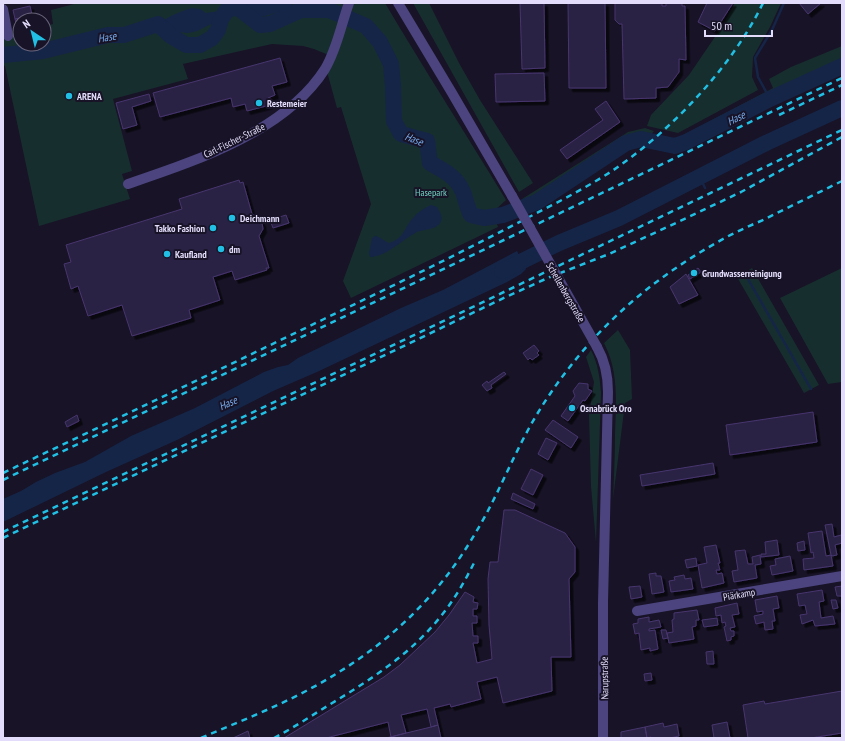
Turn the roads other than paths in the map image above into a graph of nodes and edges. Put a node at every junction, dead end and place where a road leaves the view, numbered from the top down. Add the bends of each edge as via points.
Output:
1 (348, 3) edge
2 (398, 3) edge
3 (3, 9) edge
4 (8, 36) dead end
5 (128, 184) dead end
6 (842, 576) edge
7 (637, 611) dead end
8 (603, 617) joint
9 (603, 738) edge

1 - 5 street, Carl-Fischer-Straße via 329,60 315,83 302,97 269,123 229,145
2 - 8 street, Schellenbergstraße, bridge via 512,196 604,363 608,376 608,392
3 - 4 street
6 - 7 street, Piärkamp
8 - 9 street, Narupstraße

